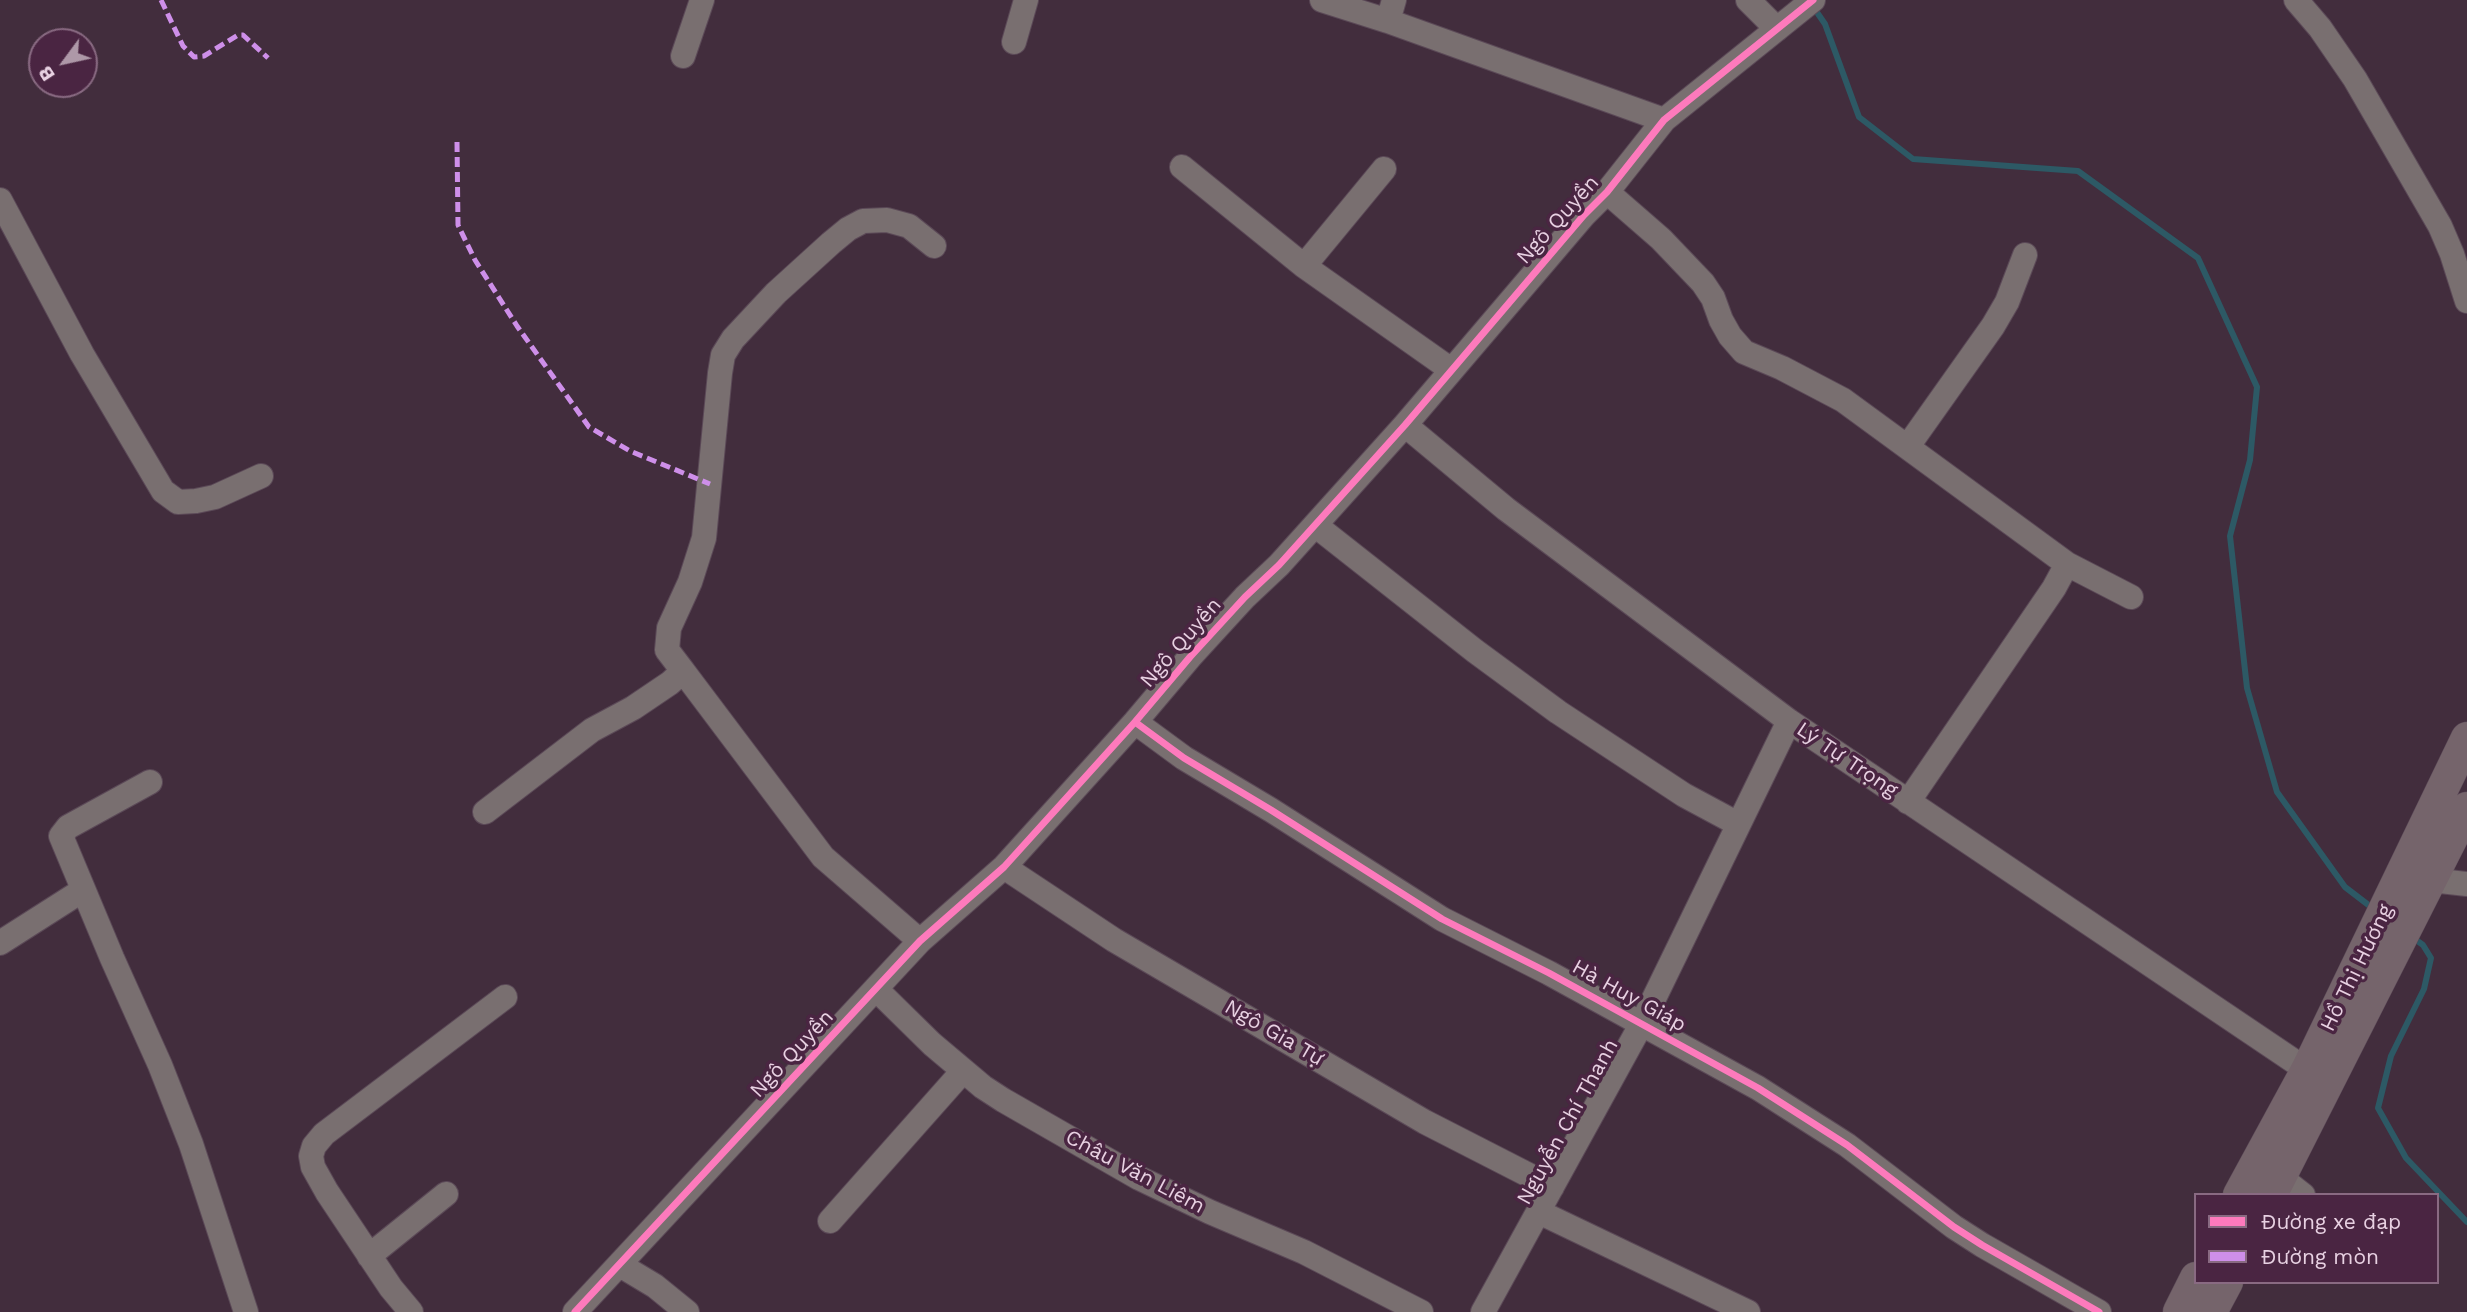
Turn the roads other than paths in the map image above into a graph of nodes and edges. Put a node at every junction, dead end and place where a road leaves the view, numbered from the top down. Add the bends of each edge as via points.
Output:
1 (702, 0) edge
2 (1026, 0) edge
3 (1322, 0) edge
4 (1748, 0) edge
5 (2296, 0) edge
6 (1805, 6) edge
7 (1391, 11) edge
8 (1777, 29) junction
9 (1014, 42) dead end
10 (683, 56) dead end
11 (1664, 120) junction
12 (1182, 167) dead end
13 (1384, 169) dead end
14 (1607, 192) junction
15 (0, 200) edge
16 (934, 246) dead end
17 (2025, 255) dead end
18 (1304, 266) junction
19 (2467, 301) edge
20 (1450, 369) junction
21 (1405, 425) junction
22 (1908, 446) junction
23 (261, 476) dead end
24 (1315, 525) junction
25 (2067, 564) junction
26 (2131, 597) dead end
27 (683, 671) junction
28 (1788, 721) junction
29 (1135, 722) junction
30 (2467, 738) edge
31 (150, 782) dead end
32 (1908, 802) junction
33 (2467, 808) edge
34 (485, 812) dead end
35 (1738, 824) junction
36 (1004, 867) junction
37 (2431, 880) junction
38 (2467, 884) edge
39 (83, 890) junction
40 (2401, 910) junction
41 (920, 941) junction
42 (0, 943) edge
43 (2376, 958) junction
44 (876, 989) junction
45 (505, 997) dead end
46 (1642, 1023) junction
47 (2307, 1070) junction
48 (963, 1071) junction
49 (1552, 1187) junction
50 (2285, 1189) edge
51 (2240, 1193) edge
52 (446, 1194) dead end
53 (1539, 1212) junction
54 (830, 1221) dead end
55 (369, 1256) junction
56 (620, 1265) junction
57 (2194, 1282) edge
58 (2226, 1284) edge
59 (246, 1312) edge
60 (411, 1312) edge
61 (575, 1312) edge
62 (687, 1312) edge
63 (1421, 1312) edge
64 (1483, 1312) edge
65 (1748, 1312) edge
66 (2099, 1312) edge
67 (2179, 1312) edge
68 (2211, 1312) edge

1 - 10 street
2 - 9 street
3 - 7 street
4 - 8 street
5 - 19 street via 2355,79 2433,215
6 - 8 street, Ngô Quyền
7 - 11 street
8 - 11 street, Ngô Quyền
11 - 14 street, Ngô Quyền
12 - 18 street
13 - 18 street
14 - 20 street, Ngô Quyền
14 - 22 street via 1703,283 1730,336 1744,352 1843,400
15 - 23 street via 82,354 163,491 178,502 196,502
16 - 27 street via 909,226 887,220 863,221 776,293 723,355 704,538 669,628 667,650
17 - 22 street via 1993,326
18 - 20 street
20 - 21 street, Ngô Quyền
21 - 24 street, Ngô Quyền
21 - 28 street, Lý Tự Trọng via 1506,509
22 - 25 street
24 - 29 street, Ngô Quyền
24 - 35 street via 1558,712 1684,795
25 - 26 street
25 - 32 street
27 - 34 street via 633,708 592,730
27 - 41 street via 823,857
28 - 32 street, Lý Tự Trọng
28 - 35 street, Nguyễn Chí Thanh
29 - 36 street, Ngô Quyền
29 - 46 street, Hà Huy Giáp via 1184,758 1442,919
30 - 40 main road, Hồ Thị Hương
31 - 39 street via 62,833
32 - 47 street, Lý Tự Trọng
33 - 37 main road, Hồ Thị Hương
35 - 46 street, Nguyễn Chí Thanh
36 - 41 street, Ngô Quyền
36 - 49 street, Ngô Gia Tự via 1114,940 1413,1115
37 - 38 street
37 - 40 main road, Hồ Thị Hương
39 - 42 street
39 - 59 street via 178,1110
40 - 43 main road, Hồ Thị Hương
41 - 44 street, Ngô Quyền
43 - 47 main road, Hồ Thị Hương
43 - 50 main road, Hồ Thị Hương
44 - 48 street, Châu Văn Liêm
44 - 56 street, Ngô Quyền
45 - 55 street via 314,1146 313,1167
46 - 49 street, Nguyễn Chí Thanh
46 - 66 street, Hà Huy Giáp via 1758,1088 1847,1145 1954,1227
47 - 51 main road, Hồ Thị Hương
48 - 54 street
48 - 63 street, Châu Văn Liêm via 1003,1101 1139,1178 1304,1252
49 - 53 street, Nguyễn Chí Thanh
52 - 55 street
53 - 64 street, Nguyễn Chí Thanh
53 - 65 street
55 - 60 street
56 - 61 street, Ngô Quyền
56 - 62 street
57 - 67 main road
58 - 68 main road

